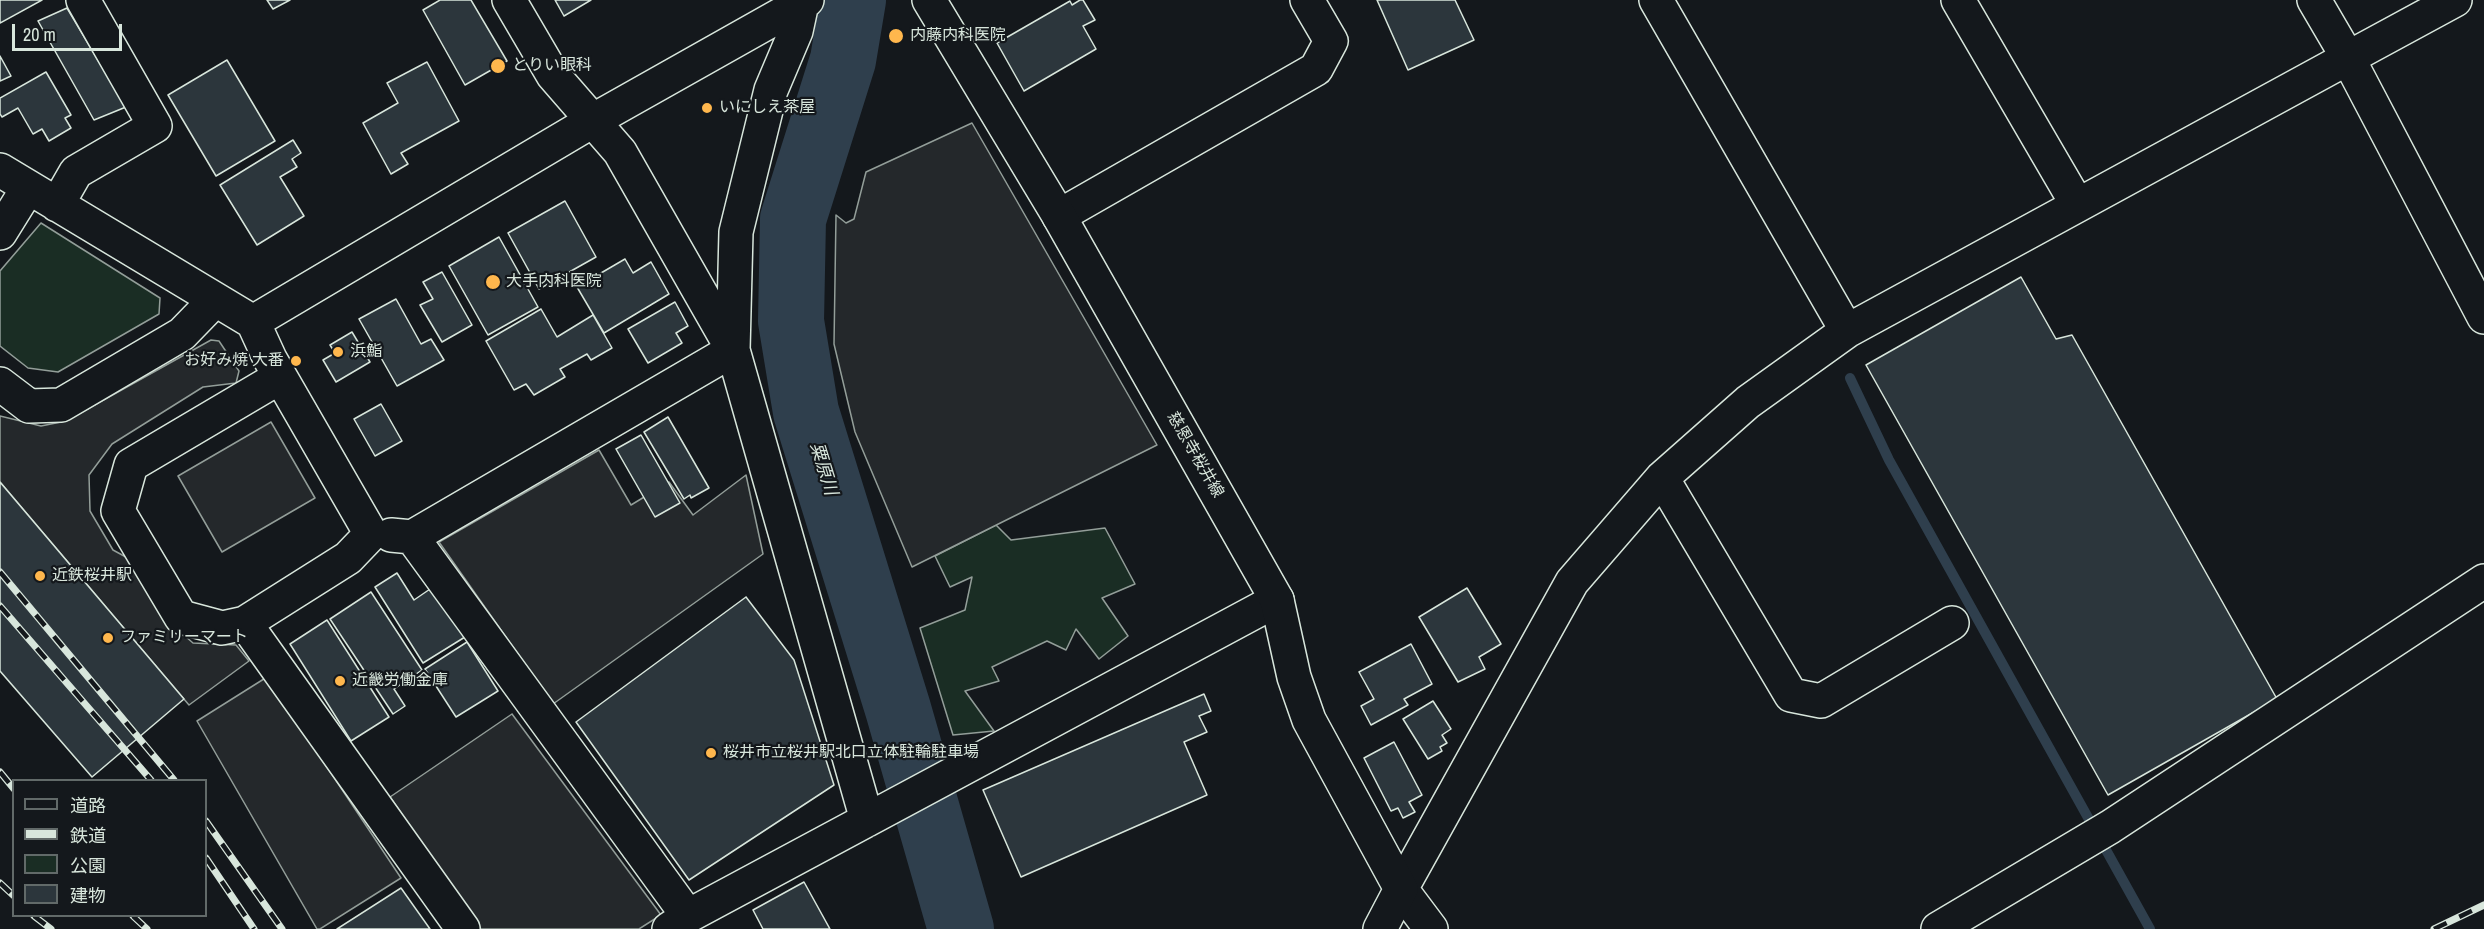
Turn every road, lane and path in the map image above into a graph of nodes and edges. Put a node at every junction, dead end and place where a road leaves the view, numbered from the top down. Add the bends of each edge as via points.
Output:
1 (83, 0) edge
2 (509, 0) edge
3 (929, 0) edge
4 (1306, 0) edge
5 (1656, 0) edge
6 (1958, 0) edge
7 (2314, 0) edge
8 (2455, 0) edge
9 (805, 1) edge
10 (2348, 58) junction
11 (594, 120) junction
12 (0, 171) edge
13 (28, 188) junction
14 (2077, 204) junction
15 (57, 205) junction
16 (1059, 216) junction
17 (0, 233) edge
18 (215, 300) junction
19 (2484, 317) edge
20 (253, 322) junction
21 (1847, 331) junction
22 (733, 350) junction
23 (280, 377) junction
24 (0, 384) edge
25 (1662, 478) junction
26 (371, 534) junction
27 (412, 537) junction
28 (2484, 581) edge
29 (1277, 600) junction
30 (245, 623) junction
31 (1952, 623) dead end
32 (878, 814) junction
33 (1401, 889) junction
34 (678, 922) edge
35 (463, 929) edge
36 (1380, 929) edge
37 (1431, 929) edge
38 (1938, 929) edge

1 - 15 street via 155,126 76,172
2 - 11 street via 552,75
3 - 16 street, 慈恩寺桜井線
4 - 16 street via 1331,41 1316,69
5 - 21 street
6 - 14 street
7 - 10 street
8 - 10 street
9 - 11 street
9 - 22 street via 771,90 736,232
10 - 14 street
10 - 19 street
11 - 20 street
11 - 22 street via 620,152
12 - 13 street
13 - 15 street
13 - 17 street
14 - 21 street
15 - 18 street
16 - 29 street, 慈恩寺桜井線
18 - 20 street
18 - 24 street via 182,334 61,405 28,406
20 - 23 street
21 - 25 street via 1748,402
22 - 27 street
22 - 32 street
23 - 26 street
23 - 30 street via 131,465 118,512 181,617 222,628
25 - 31 street via 1791,695 1821,701
25 - 33 street via 1572,582
26 - 27 street
26 - 30 street via 348,558
27 - 34 street
28 - 38 street via 2110,827
29 - 32 street
29 - 33 street, 慈恩寺桜井線 via 1294,677 1309,720
30 - 35 street
32 - 34 street
33 - 36 street
33 - 37 street, 慈恩寺桜井線

